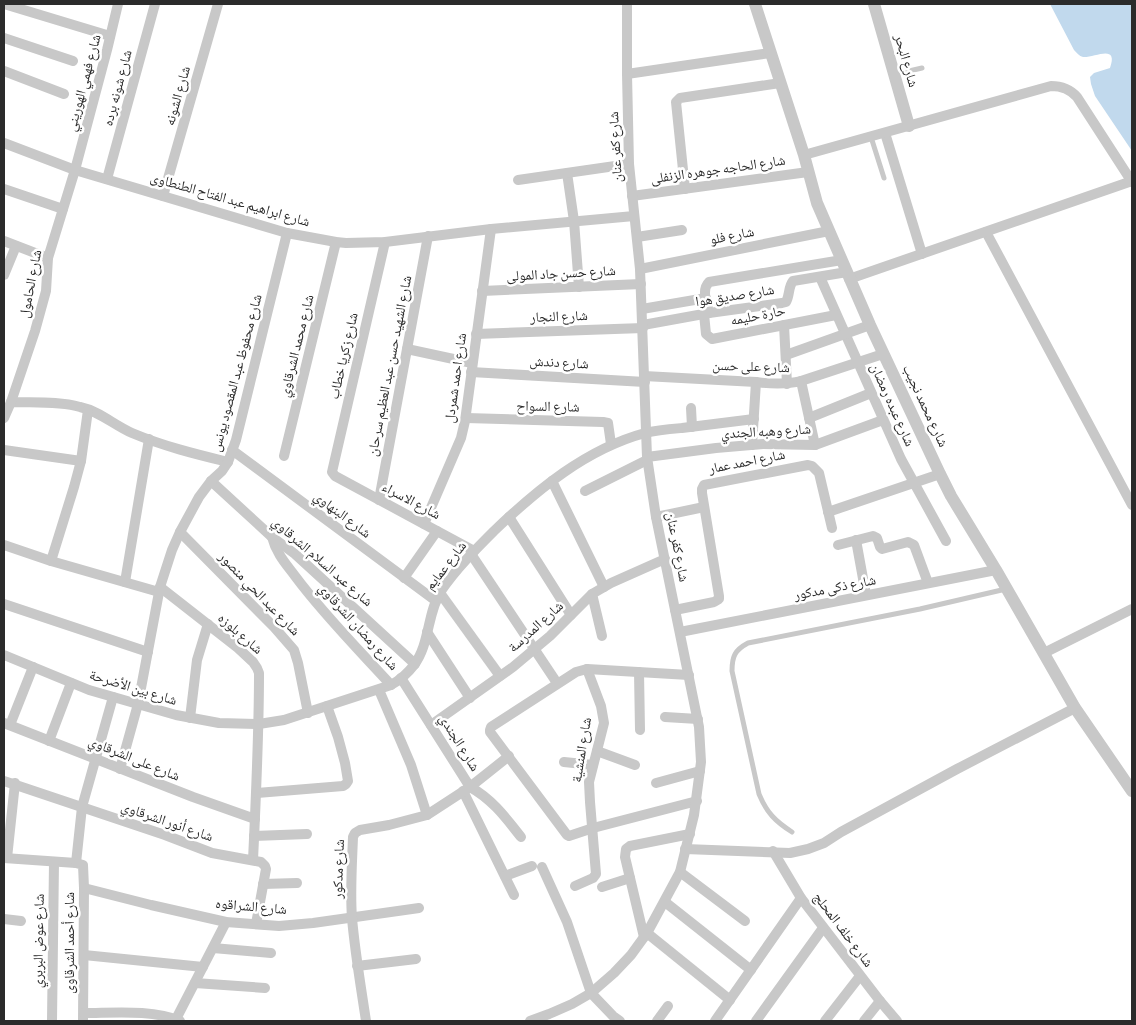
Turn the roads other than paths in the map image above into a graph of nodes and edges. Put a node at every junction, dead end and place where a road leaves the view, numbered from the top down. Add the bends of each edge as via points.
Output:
1 (4, 4) edge
2 (118, 4) edge
3 (155, 4) edge
4 (218, 4) edge
5 (628, 4) edge
6 (755, 4) edge
7 (874, 4) edge
8 (110, 36) junction
9 (4, 38) edge
10 (770, 53) junction
11 (73, 61) dead end
12 (922, 68) dead end
13 (4, 71) edge
14 (627, 74) junction
15 (895, 74) junction
16 (780, 83) junction
17 (64, 94) dead end
18 (909, 126) junction
19 (885, 133) junction
20 (871, 137) junction
21 (4, 142) edge
22 (804, 156) junction
23 (629, 164) junction
24 (75, 170) junction
25 (808, 172) junction
26 (567, 173) junction
27 (884, 178) dead end
28 (107, 179) junction
29 (518, 180) dead end
30 (1132, 181) edge
31 (4, 189) edge
32 (685, 189) junction
33 (163, 196) junction
34 (632, 196) junction
35 (63, 209) junction
36 (634, 216) junction
37 (574, 221) junction
38 (491, 229) junction
39 (682, 230) dead end
40 (829, 231) junction
41 (986, 232) junction
42 (287, 233) junction
43 (428, 236) junction
44 (637, 237) junction
45 (4, 242) edge
46 (336, 242) junction
47 (385, 242) junction
48 (16, 246) junction
49 (922, 254) junction
50 (48, 258) junction
51 (640, 269) junction
52 (846, 270) junction
53 (4, 275) edge
54 (820, 277) junction
55 (641, 284) junction
56 (579, 287) junction
57 (482, 291) junction
58 (706, 298) junction
59 (642, 309) junction
60 (707, 314) junction
61 (836, 315) junction
62 (784, 325) junction
63 (870, 325) junction
64 (643, 327) junction
65 (476, 334) junction
66 (845, 334) junction
67 (407, 349) junction
68 (883, 354) junction
69 (786, 355) junction
70 (858, 362) junction
71 (472, 368) junction
72 (644, 379) junction
73 (756, 382) junction
74 (801, 382) junction
75 (787, 384) junction
76 (871, 393) junction
77 (10, 402) junction
78 (691, 408) dead end
79 (88, 410) junction
80 (4, 418) edge
81 (466, 418) junction
82 (809, 418) junction
83 (754, 419) junction
84 (883, 420) junction
85 (692, 427) junction
86 (646, 432) junction
87 (149, 439) junction
88 (611, 444) junction
89 (752, 445) junction
90 (815, 445) junction
91 (4, 450) edge
92 (232, 450) junction
93 (284, 456) dead end
94 (647, 458) junction
95 (80, 461) junction
96 (228, 462) junction
97 (940, 474) junction
98 (335, 476) joint
99 (211, 481) junction
100 (552, 481) junction
101 (914, 483) junction
102 (1129, 490) edge
103 (585, 491) dead end
104 (379, 500) junction
105 (1132, 505) edge
106 (704, 507) junction
107 (828, 512) junction
108 (509, 517) junction
109 (656, 517) junction
110 (424, 524) junction
111 (832, 528) dead end
112 (437, 531) junction
113 (180, 532) junction
114 (272, 537) junction
115 (856, 540) junction
116 (946, 541) dead end
117 (4, 545) edge
118 (838, 545) dead end
119 (472, 552) junction
120 (665, 559) junction
121 (51, 560) junction
122 (996, 570) junction
123 (404, 578) junction
124 (125, 582) junction
125 (928, 583) junction
126 (604, 587) junction
127 (160, 589) junction
128 (1007, 589) junction
129 (592, 594) junction
130 (866, 596) junction
131 (438, 597) junction
132 (4, 604) edge
133 (1132, 609) edge
134 (675, 610) junction
135 (571, 615) junction
136 (208, 624) junction
137 (427, 632) junction
138 (680, 632) junction
139 (602, 636) dead end
140 (534, 650) junction
141 (148, 652) junction
142 (1044, 653) junction
143 (4, 655) edge
144 (415, 664) junction
145 (33, 667) junction
146 (587, 669) junction
147 (639, 672) junction
148 (688, 675) junction
149 (500, 676) junction
150 (401, 678) junction
151 (71, 683) junction
152 (557, 683) junction
153 (391, 685) junction
154 (380, 690) junction
155 (113, 697) junction
156 (470, 698) junction
157 (138, 704) junction
158 (328, 706) junction
159 (1075, 708) junction
160 (308, 713) junction
161 (665, 717) dead end
162 (190, 718) junction
163 (698, 719) junction
164 (7, 724) edge
165 (259, 724) junction
166 (431, 725) junction
167 (640, 730) dead end
168 (49, 740) junction
169 (597, 751) junction
170 (509, 756) junction
171 (96, 759) junction
172 (564, 762) dead end
173 (594, 765) junction
174 (635, 765) dead end
175 (120, 768) junction
176 (700, 771) junction
177 (4, 781) edge
178 (15, 783) junction
179 (656, 783) dead end
180 (466, 789) junction
181 (1132, 791) edge
182 (257, 793) junction
183 (697, 801) junction
184 (82, 807) junction
185 (426, 815) junction
186 (255, 819) junction
187 (592, 828) junction
188 (792, 832) dead end
189 (307, 834) dead end
190 (690, 834) junction
191 (254, 836) junction
192 (521, 837) dead end
193 (686, 849) junction
194 (773, 852) junction
195 (5, 858) edge
196 (253, 860) junction
197 (54, 862) junction
198 (79, 864) junction
199 (680, 872) junction
200 (505, 876) junction
201 (630, 878) junction
202 (297, 883) dead end
203 (263, 884) junction
204 (575, 886) dead end
205 (602, 886) dead end
206 (84, 888) junction
207 (514, 895) dead end
208 (801, 898) junction
209 (665, 902) junction
210 (419, 908) dead end
211 (352, 917) junction
212 (4, 919) edge
213 (21, 921) dead end
214 (745, 921) dead end
215 (226, 922) junction
216 (256, 924) junction
217 (823, 928) junction
218 (646, 935) junction
219 (213, 948) junction
220 (270, 953) dead end
221 (84, 955) junction
222 (416, 959) dead end
223 (358, 966) junction
224 (203, 967) junction
225 (751, 970) junction
226 (860, 976) junction
227 (195, 983) junction
228 (265, 988) dead end
229 (591, 993) junction
230 (730, 1000) junction
231 (880, 1001) junction
232 (668, 1006) dead end
233 (84, 1017) edge
234 (543, 1019) edge
235 (52, 1021) edge
236 (177, 1021) edge
237 (366, 1021) edge
238 (530, 1021) edge
239 (620, 1021) edge
240 (657, 1021) edge
241 (715, 1021) edge
242 (756, 1021) edge
243 (826, 1021) edge
244 (864, 1021) edge
245 (897, 1021) edge

1 - 8 street
2 - 8 street, شارع فهمي الهوريني
3 - 28 street, شارع شونه برده
4 - 33 street, شارع الشونه
5 - 14 street, شارع كفر عنان
6 - 10 street, شارع محمد نجيب
7 - 15 street, شارع البحر
8 - 24 street, شارع فهمي الهوريني
9 - 11 street
10 - 14 street
10 - 16 street, شارع محمد نجيب
12 - 15 lane
13 - 17 street
14 - 23 street, شارع كفر عنان
15 - 18 street, شارع البحر
16 - 22 street, شارع محمد نجيب
16 - 32 street via 680,98 676,102
18 - 19 street
18 - 30 street via 1051,86 1063,87 1077,97
19 - 20 street
19 - 49 street
20 - 22 street
20 - 27 lane
21 - 24 street, شارع ابراهيم عبد الفتاح الطنطاوى
22 - 25 street, شارع محمد نجيب
23 - 26 street
23 - 34 street, شارع كفر عنان
24 - 28 street, شارع ابراهيم عبد الفتاح الطنطاوى
24 - 35 street, شارع الحامول
25 - 32 street, شارع الحاجه جوهره الزنفلى
25 - 40 street, شارع محمد نجيب
26 - 29 street
26 - 37 street
28 - 33 street, شارع ابراهيم عبد الفتاح الطنطاوى
30 - 41 street
31 - 35 street
32 - 34 street, شارع الحاجه جوهره الزنفلى
33 - 42 street, شارع ابراهيم عبد الفتاح الطنطاوى
34 - 36 street, شارع كفر عنان
35 - 50 street, شارع الحامول
36 - 37 street, شارع ابراهيم عبد الفتاح الطنطاوى
36 - 44 street, شارع كفر عنان
37 - 38 street, شارع ابراهيم عبد الفتاح الطنطاوى
37 - 56 street
38 - 43 street, شارع ابراهيم عبد الفتاح الطنطاوى
38 - 57 street, شارع احمد شمردل
39 - 44 street
40 - 51 street, شارع فلو
40 - 52 street, شارع محمد نجيب
41 - 49 street
41 - 102 street
42 - 46 street, شارع ابراهيم عبد الفتاح الطنطاوى
42 - 92 street, شارع محفوظ عبد المقصود يونس via 243,417
43 - 47 street, شارع ابراهيم عبد الفتاح الطنطاوى
43 - 67 street, شارع الشهيد حسن عبد العظيم سرحان
44 - 51 street, شارع كفر عنان
45 - 48 street
46 - 47 street, شارع ابراهيم عبد الفتاح الطنطاوى
46 - 93 street, شارع محمد الشرقاوي
47 - 98 street, شارع زكريا خطاب via 333,467
48 - 50 street
48 - 53 street
49 - 52 street
50 - 77 street, شارع الحامول via 46,291
51 - 55 street, شارع كفر عنان
52 - 54 street, شارع صديق هوا
52 - 58 street via 709,282 704,289
52 - 63 street, شارع محمد نجيب
54 - 60 street, شارع صديق هوا via 793,281 786,302
54 - 61 street, شارع عبده رمضان
55 - 56 street, شارع حسن جاد المولى
55 - 59 street, شارع كفر عنان
56 - 57 street, شارع حسن جاد المولى
57 - 65 street, شارع احمد شمردل
58 - 59 street
58 - 60 street
59 - 64 street, شارع كفر عنان
60 - 62 street, حارة حليمه via 706,334 712,339
60 - 64 street, شارع صديق هوا
61 - 62 street, حارة حليمه
61 - 66 street, شارع عبده رمضان
62 - 69 street
63 - 66 street
63 - 68 street, شارع محمد نجيب
64 - 65 street, شارع النجار
64 - 72 street, شارع كفر عنان
65 - 71 street, شارع احمد شمردل
66 - 69 street
66 - 70 street, شارع عبده رمضان
67 - 71 street, شارع دندش
67 - 104 street, شارع الشهيد حسن عبد العظيم سرحان
68 - 70 street, شارع على حسن
68 - 97 street, شارع محمد نجيب
69 - 75 street
70 - 74 street, شارع على حسن
70 - 76 street, شارع عبده رمضان
71 - 72 street, شارع دندش
71 - 81 street, شارع احمد شمردل
72 - 73 street, شارع على حسن
72 - 86 street, شارع كفر عنان
73 - 75 street, شارع على حسن
73 - 83 street
74 - 75 street, شارع على حسن
74 - 82 street
76 - 82 street
76 - 84 street, شارع عبده رمضان
77 - 79 street via 63,404
77 - 80 street, شارع الحامول
78 - 85 street
79 - 87 street
79 - 95 street
81 - 88 street, شارع السواح via 603,422 608,423
81 - 110 street, شارع احمد شمردل via 461,438
82 - 90 street
83 - 85 street, شارع عمايم
83 - 89 street
84 - 90 street, شارع وهبه الجندي
84 - 101 street, شارع عبده رمضان
85 - 86 street, شارع عمايم
86 - 88 street, شارع عمايم
86 - 94 street, شارع كفر عنان
87 - 96 street
87 - 124 street
88 - 100 street, شارع عمايم
89 - 90 street, شارع وهبه الجندي
89 - 94 street, شارع وهبه الجندي
91 - 95 street
92 - 96 street, شارع محفوظ عبد المقصود يونس
92 - 123 street, شارع البنهاوي
94 - 103 street, شارع وهبه الجندي
94 - 109 street, شارع كفر عنان
95 - 121 street
96 - 99 street, شارع محفوظ عبد المقصود يونس
97 - 101 street
97 - 122 street, شارع محمد نجيب
98 - 104 street, شارع الاسراء
99 - 113 street, شارع محفوظ عبد المقصود يونس
99 - 114 street, شارع عبد السلام الشرقاوي
100 - 108 street, شارع عمايم
100 - 126 street
101 - 107 street
101 - 116 street, شارع عبده رمضان
102 - 105 street
104 - 110 street, شارع الاسراء
106 - 107 street, شارع احمد عمار via 701,491 704,485 808,465 819,473
106 - 109 street
106 - 134 street, شارع احمد عمار via 720,596 714,602
107 - 111 street, شارع احمد عمار
108 - 119 street, شارع عمايم
108 - 135 street
109 - 120 street, شارع كفر عنان
110 - 112 street, شارع الاسراء
112 - 119 street, شارع الاسراء
112 - 123 street
113 - 127 street, شارع محفوظ عبد المقصود يونس
113 - 160 street, شارع عبد الحي منصور via 294,650
114 - 144 street, شارع عبد السلام الشرقاوي via 295,554
114 - 153 street, شارع رمضان الشرقاوي via 279,554 305,589
115 - 118 street
115 - 125 street via 875,536 883,549 908,542 912,544
115 - 130 street
117 - 121 street
119 - 131 street, شارع عمايم
119 - 140 street
120 - 126 street, شارع المدرسة
120 - 134 street, شارع كفر عنان
121 - 124 street
122 - 125 street, شارع ذكى مدكور
122 - 128 street, شارع محمد نجيب
123 - 131 street, شارع البنهاوي
124 - 127 street
125 - 130 street, شارع ذكى مدكور
126 - 129 street, شارع المدرسة
127 - 136 street, شارع بلوزه
127 - 141 street, شارع محفوظ عبد المقصود يونس
128 - 142 street, شارع محمد نجيب
128 - 188 lane via 740,647 732,662 732,671 759,794 772,816
129 - 135 street, شارع المدرسة
129 - 139 street
130 - 138 street, شارع ذكى مدكور
131 - 137 street, شارع عمايم
131 - 149 street, شارع البنهاوي
132 - 141 street
133 - 142 street
134 - 138 street, شارع كفر عنان
135 - 140 street, شارع المدرسة
136 - 162 street via 197,660
136 - 165 street, شارع بلوزه via 257,668
137 - 144 street, شارع عمايم
137 - 156 street
138 - 148 street, شارع كفر عنان
140 - 149 street, شارع المدرسة
140 - 152 street
141 - 157 street, شارع محفوظ عبد المقصود يونس
142 - 159 street, شارع محمد نجيب
143 - 145 street, شارع بين الأضرحة
144 - 150 street, شارع عمايم
145 - 151 street, شارع بين الأضرحة
145 - 164 street
146 - 147 street
146 - 152 street
146 - 169 street, شارع المنشية via 604,722
147 - 148 street
147 - 167 street
148 - 163 street, شارع كفر عنان
149 - 156 street, شارع المدرسة
150 - 153 street, شارع عمايم
150 - 166 street, شارع الجندي
151 - 155 street, شارع بين الأضرحة
151 - 168 street
152 - 170 street via 491,727 490,732
153 - 154 street, شارع عمايم
154 - 158 street, شارع عمايم
154 - 185 street via 411,766
155 - 157 street, شارع بين الأضرحة
155 - 171 street, شارع أحمد الشرقاوى
156 - 166 street, شارع المدرسة
157 - 162 street, شارع بين الأضرحة
157 - 175 street, شارع محفوظ عبد المقصود يونس
158 - 160 street, شارع عمايم
158 - 182 street via 345,763 346,784
159 - 181 street, شارع محمد نجيب
159 - 194 street via 824,843 799,851
160 - 165 street, شارع عمايم
161 - 163 street
162 - 165 street, شارع بين الأضرحة
163 - 176 street, شارع كفر عنان
164 - 168 street, شارع على الشرقاوي
165 - 182 street, شارع بلوزه
166 - 180 street, شارع الجندي
168 - 171 street, شارع على الشرقاوي
169 - 173 street, شارع المنشية
169 - 174 street
170 - 180 street, شارع مدكور
170 - 187 street via 567,835
171 - 175 street, شارع على الشرقاوي
171 - 184 street, شارع أحمد الشرقاوى
172 - 173 street
173 - 187 street, شارع المنشية via 589,782
175 - 186 street, شارع على الشرقاوي
176 - 179 street
176 - 183 street, شارع كفر عنان
177 - 178 street, شارع أنور الشرقاوي
178 - 184 street, شارع أنور الشرقاوي
178 - 195 street
180 - 185 street, شارع مدكور
180 - 192 street, شارع الجندي via 480,792 498,808
180 - 200 street
182 - 186 street, شارع بلوزه
183 - 187 street
183 - 190 street, شارع كفر عنان
184 - 196 street, شارع أنور الشرقاوي via 212,853
184 - 198 street, شارع أحمد الشرقاوى
185 - 211 street, شارع مدكور via 355,833
186 - 191 street, شارع بلوزه
187 - 204 street, شارع المنشية via 596,876
189 - 191 street
190 - 193 street, شارع كفر عنان
190 - 201 street via 630,846 625,857
191 - 196 street, شارع بلوزه
193 - 194 street
193 - 199 street, شارع كفر عنان
194 - 208 street, شارع خلف المحلج
195 - 197 street
196 - 203 street via 265,866
197 - 198 street
197 - 235 street, شارع عوض البربري
198 - 206 street, شارع أحمد الشرقاوى
199 - 209 street, شارع كفر عنان
199 - 214 street
200 - 207 street
200 - 229 street via 537,866 567,922
201 - 205 street
201 - 218 street
202 - 203 street
203 - 216 street
206 - 215 street, شارع الشراقوه
206 - 221 street, شارع أحمد الشرقاوى
208 - 217 street, شارع خلف المحلج
208 - 225 street
209 - 218 street, شارع كفر عنان
209 - 225 street
210 - 211 street, شارع الشراقوه
211 - 216 street, شارع الشراقوه via 279,926
211 - 223 street, شارع مدكور
212 - 213 street
215 - 216 street, شارع الشراقوه
215 - 219 street
217 - 226 street, شارع خلف المحلج
217 - 242 street
218 - 229 street, شارع كفر عنان via 614,973
218 - 230 street
219 - 220 street
219 - 224 street
221 - 224 street
221 - 233 street, شارع أحمد الشرقاوى
222 - 223 street
223 - 237 street, شارع مدكور
224 - 227 street
225 - 230 street
226 - 231 street, شارع خلف المحلج
226 - 243 street
227 - 228 street
227 - 236 street
229 - 234 street, شارع كفر عنان
229 - 239 street
230 - 241 street
231 - 244 street
231 - 245 street, شارع خلف المحلج
232 - 240 street
233 - 236 street via 128,1012
234 - 238 street, شارع كفر عنان

